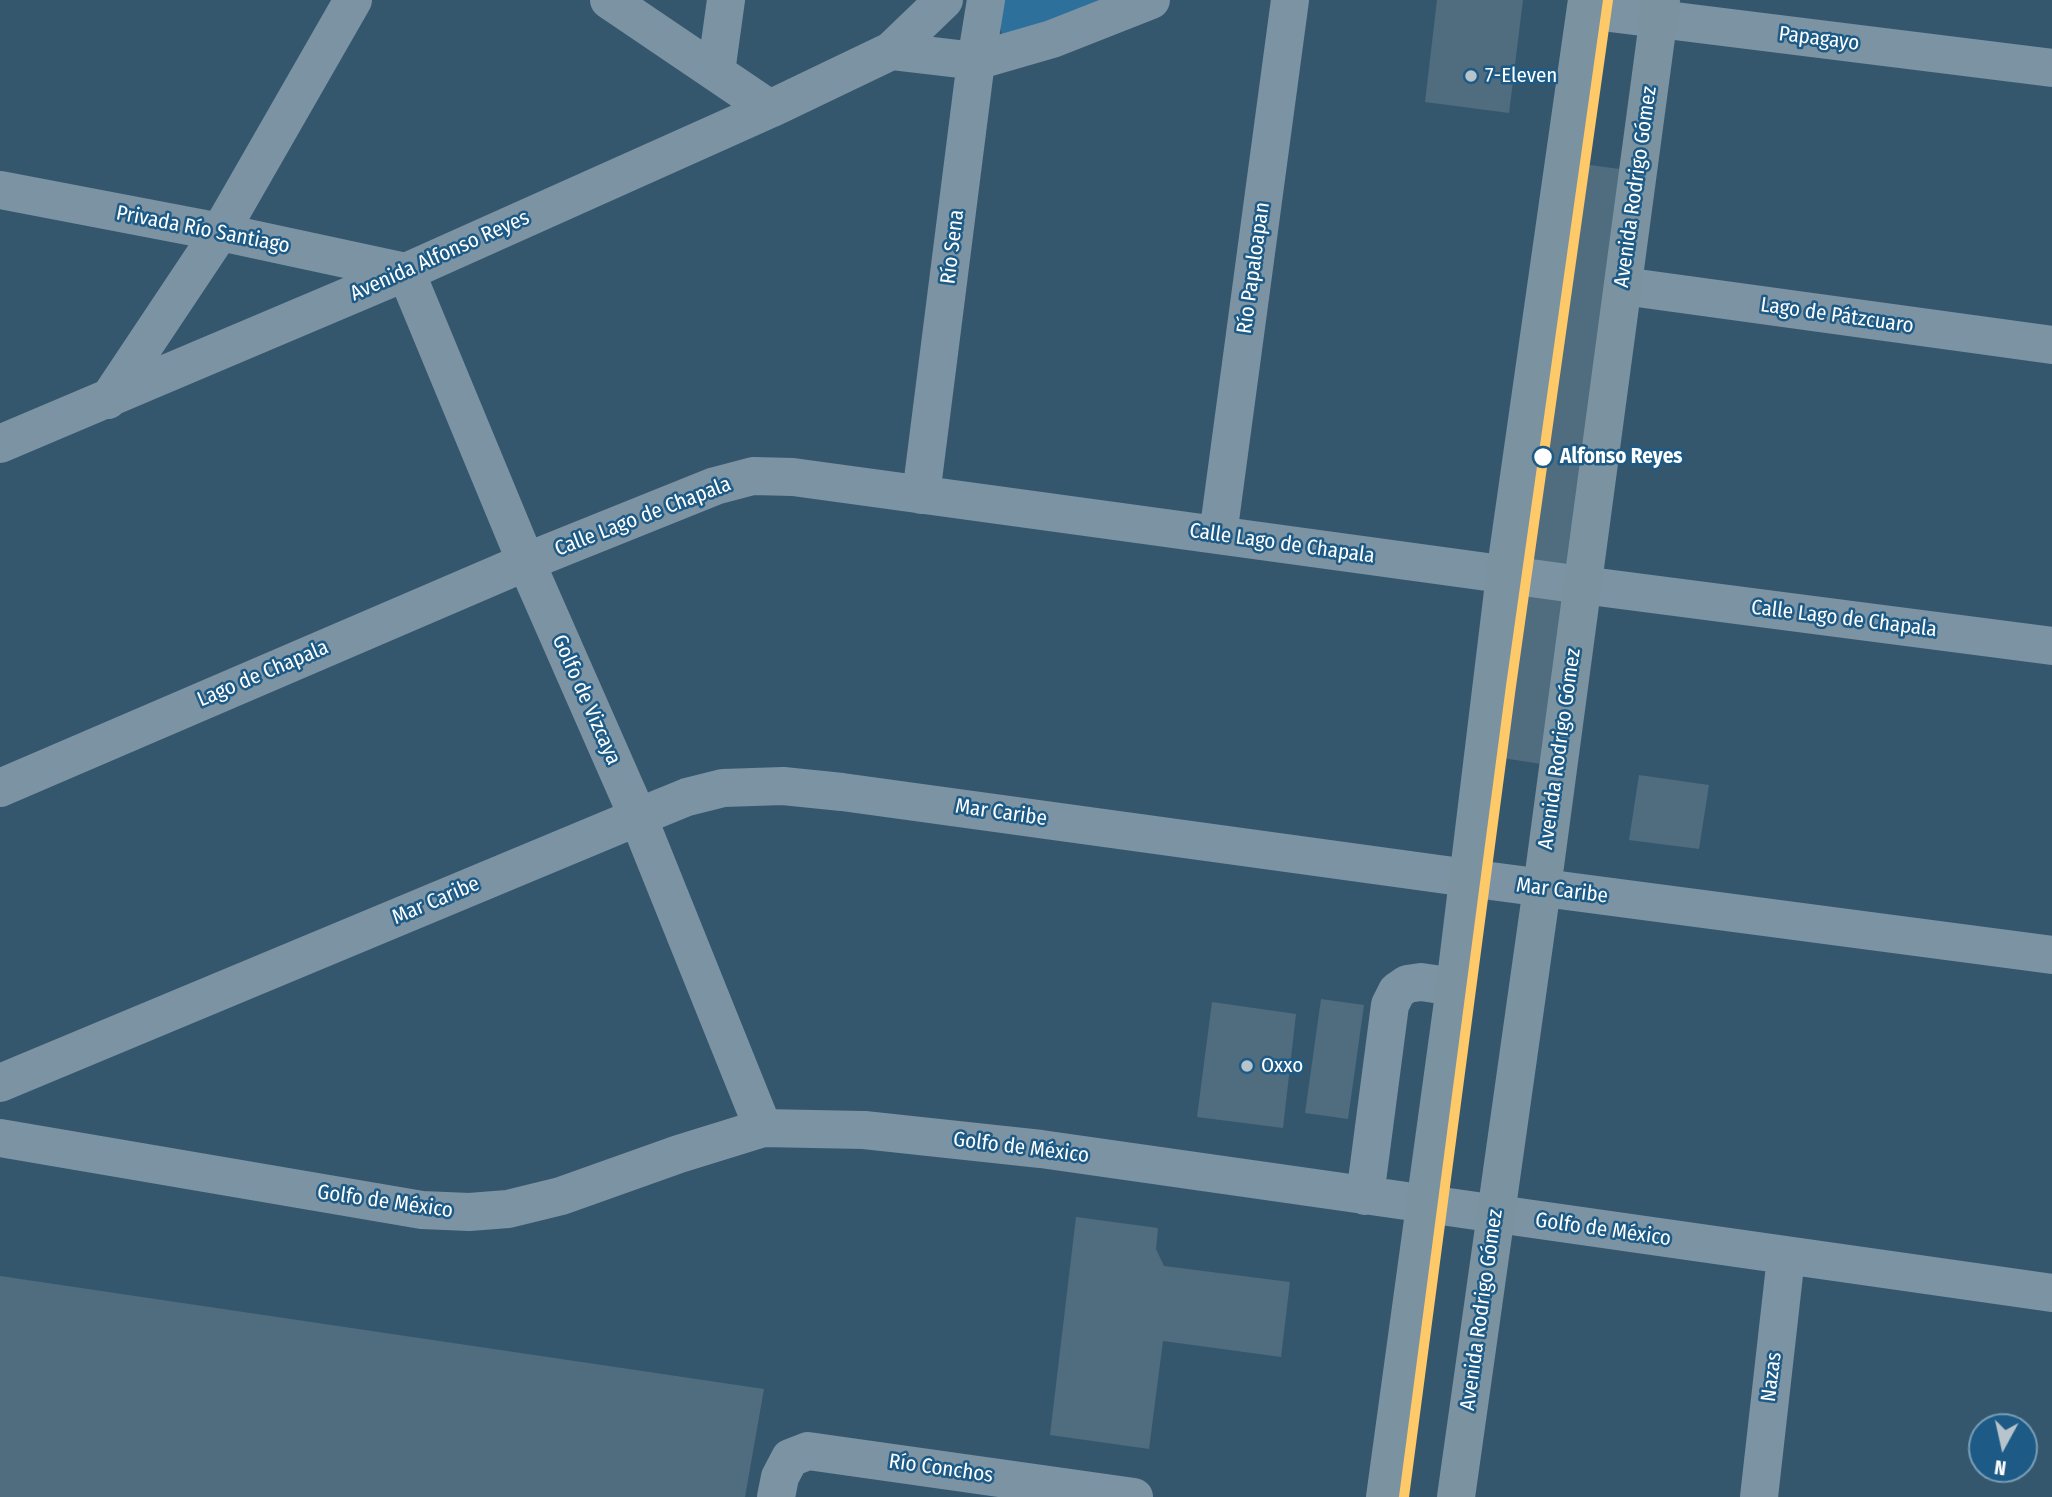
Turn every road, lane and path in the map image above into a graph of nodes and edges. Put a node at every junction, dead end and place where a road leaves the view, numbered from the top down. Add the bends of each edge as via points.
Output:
1 (353, 0) edge
2 (609, 0) edge
3 (726, 0) edge
4 (944, 0) edge
5 (986, 0) edge
6 (1151, 0) edge
7 (1290, 0) edge
8 (1586, 5) edge
9 (1660, 10) edge
10 (891, 51) junction
11 (976, 61) junction
12 (2052, 68) edge
13 (716, 72) junction
14 (770, 109) junction
15 (0, 190) edge
16 (220, 232) junction
17 (406, 272) junction
18 (1623, 286) junction
19 (2052, 345) edge
20 (108, 400) junction
21 (7, 433) edge
22 (921, 495) junction
23 (1218, 535) junction
24 (526, 562) junction
25 (1505, 575) junction
26 (1582, 585) junction
27 (2052, 646) edge
28 (0, 788) edge
29 (638, 817) junction
30 (1468, 878) junction
31 (1542, 888) junction
32 (2052, 955) edge
33 (1455, 987) junction
34 (0, 1083) edge
35 (764, 1128) junction
36 (0, 1139) edge
37 (1365, 1196) junction
38 (1424, 1206) junction
39 (1495, 1214) junction
40 (1786, 1257) junction
41 (2052, 1293) edge
42 (1076, 1493) edge
43 (776, 1497) edge
44 (1134, 1497) edge
45 (1385, 1497) edge
46 (1457, 1497) edge
47 (1759, 1497) edge

1 - 16 street
2 - 13 street
3 - 13 street
4 - 10 street
5 - 11 street, Río Sena
6 - 11 street via 1052,39
7 - 23 street, Río Papaloapan
8 - 9 street, Papagayo
8 - 25 main road
9 - 12 street, Papagayo
9 - 18 main road, Avenida Rodrigo Gómez
10 - 11 street
10 - 14 street, Avenida Alfonso Reyes
11 - 22 street, Río Sena
13 - 14 street
14 - 17 street, Avenida Alfonso Reyes
15 - 16 street, Privada Río Santiago
16 - 17 street, Privada Río Santiago
16 - 20 street
17 - 20 street, Avenida Alfonso Reyes
17 - 24 street, Golfo de Vizcaya
18 - 19 street, Lago de Pátzcuaro
18 - 26 main road, Avenida Rodrigo Gómez
20 - 21 street, Avenida Alfonso Reyes
22 - 23 street, Calle Lago de Chapala
22 - 24 street, Calle Lago de Chapala via 793,477 753,476 715,485
23 - 25 street, Calle Lago de Chapala
24 - 28 street, Lago de Chapala
24 - 29 street, Golfo de Vizcaya
25 - 26 street, Calle Lago de Chapala
25 - 30 main road
26 - 27 street, Calle Lago de Chapala
26 - 31 main road, Avenida Rodrigo Gómez
29 - 30 street, Mar Caribe via 723,788 783,786
29 - 34 street, Mar Caribe
29 - 35 street, Golfo de Vizcaya
30 - 31 street, Mar Caribe
30 - 33 main road
31 - 32 street, Mar Caribe
31 - 39 main road, Avenida Rodrigo Gómez
33 - 37 street via 1408,984 1390,1005
33 - 38 main road
35 - 36 street, Golfo de México via 561,1196 509,1209 469,1212 422,1210
35 - 37 street, Golfo de México via 928,1136
37 - 38 street, Golfo de México
38 - 39 street, Golfo de México
38 - 45 main road
39 - 40 street, Golfo de México
39 - 46 main road, Avenida Rodrigo Gómez
40 - 41 street, Golfo de México
40 - 47 street, Nazas
42 - 43 street, Río Conchos via 807,1451 790,1458
42 - 44 street, Río Conchos

